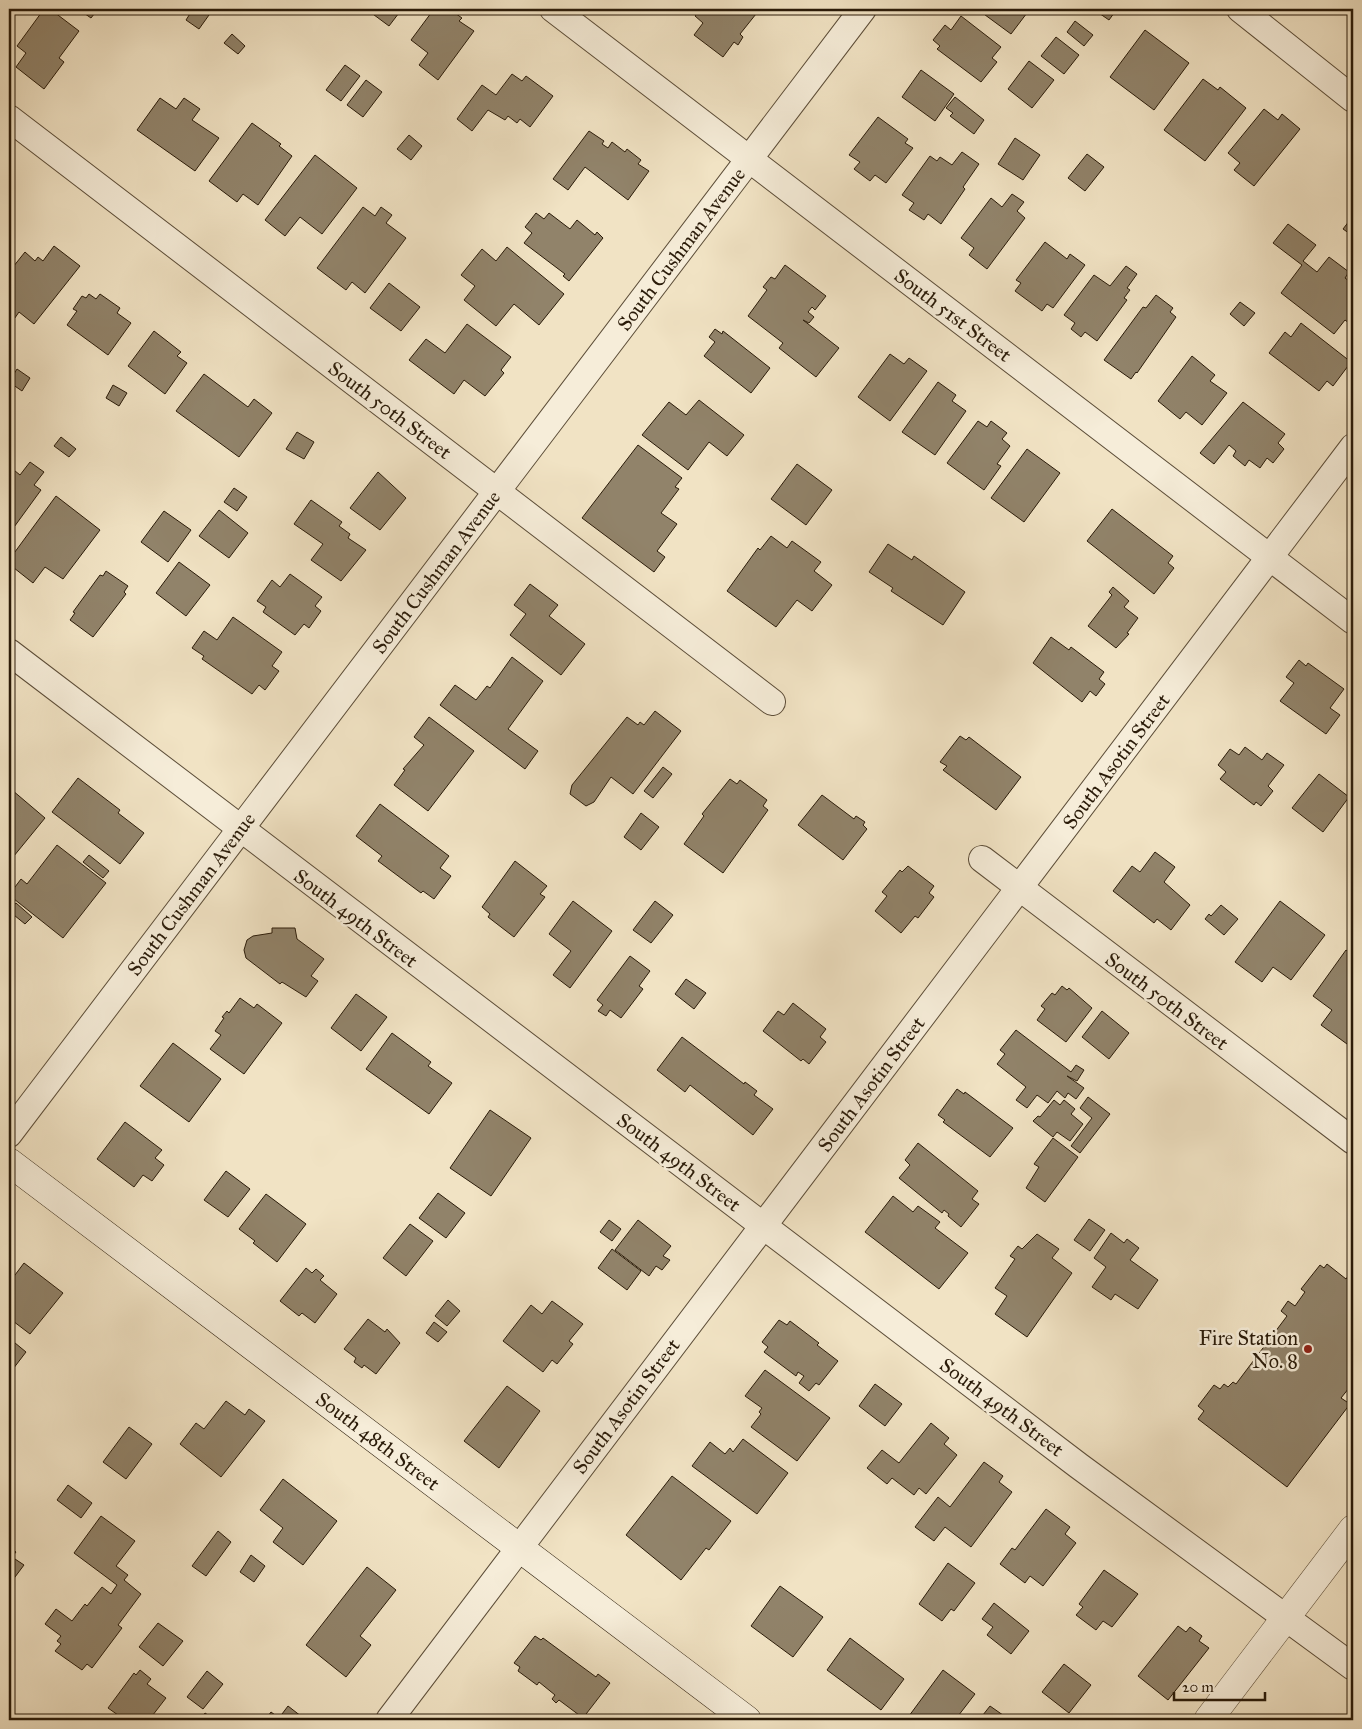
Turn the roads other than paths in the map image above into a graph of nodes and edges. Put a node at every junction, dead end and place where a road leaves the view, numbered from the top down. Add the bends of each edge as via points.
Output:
1 (553, 9) edge
2 (863, 9) edge
3 (1240, 9) edge
4 (1353, 99) edge
5 (9, 118) edge
6 (749, 158) junction
7 (1353, 447) edge
8 (497, 491) junction
9 (1270, 558) junction
10 (1353, 621) edge
11 (9, 652) edge
12 (772, 702) dead end
13 (240, 830) junction
14 (982, 860) dead end
15 (1019, 890) junction
16 (9, 1134) edge
17 (1353, 1141) edge
18 (9, 1162) edge
19 (763, 1225) junction
20 (1353, 1529) edge
21 (520, 1548) junction
22 (1287, 1618) junction
23 (1353, 1667) edge
24 (389, 1720) edge
25 (747, 1720) edge
26 (1208, 1720) edge

1 - 6 street, South 51st Street
2 - 6 street, South Cushman Avenue
3 - 4 street
5 - 8 street, South 50th Street
6 - 8 street, South Cushman Avenue
6 - 9 street, South 51st Street
7 - 9 street, South Asotin Street
8 - 12 street, South 50th Street
8 - 13 street, South Cushman Avenue
9 - 10 street, South 51st Street
9 - 15 street, South Asotin Street
11 - 13 street, South 49th Street
13 - 16 street, South Cushman Avenue
13 - 19 street, South 49th Street
14 - 15 street, South 50th Street
15 - 17 street, South 50th Street
15 - 19 street, South Asotin Street
18 - 21 main road, South 48th Street
19 - 21 street, South Asotin Street
19 - 22 street, South 49th Street via 1080,1466
20 - 22 main road
21 - 24 street, South Asotin Street
21 - 25 main road, South 48th Street
22 - 23 street, South 49th Street
22 - 26 main road

